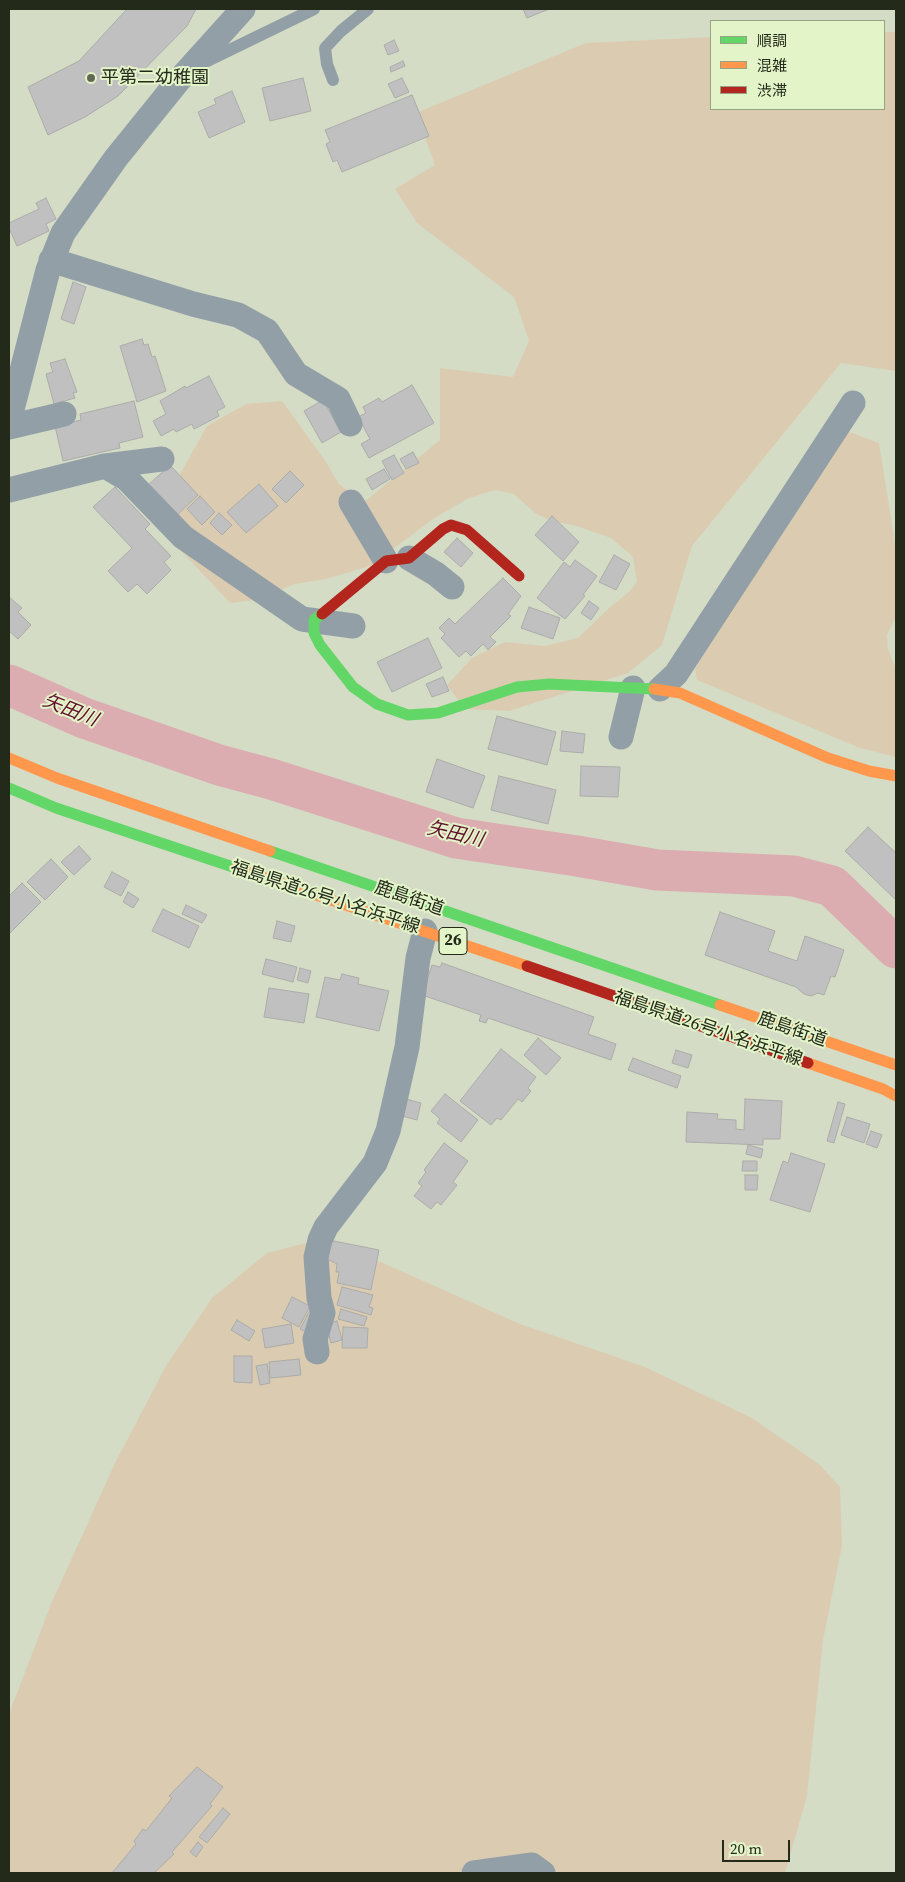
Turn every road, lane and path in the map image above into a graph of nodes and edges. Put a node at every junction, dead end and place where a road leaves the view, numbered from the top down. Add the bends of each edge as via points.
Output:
1 (243, 9) edge
2 (314, 9) edge
3 (368, 9) edge
4 (187, 71) junction
5 (334, 80) dead end
6 (51, 260) junction
7 (853, 403) dead end
8 (64, 414) dead end
9 (9, 420) edge
10 (350, 424) dead end
11 (9, 427) edge
12 (162, 460) dead end
13 (105, 466) junction
14 (9, 490) edge
15 (351, 502) dead end
16 (397, 559) junction
17 (519, 576) dead end
18 (452, 586) dead end
19 (314, 620) junction
20 (353, 626) dead end
21 (633, 688) junction
22 (660, 689) junction
23 (621, 736) dead end
24 (9, 758) edge
25 (896, 776) edge
26 (9, 788) edge
27 (425, 931) junction
28 (896, 1066) edge
29 (896, 1096) edge
30 (317, 1352) dead end
31 (474, 1873) edge
32 (543, 1873) edge

1 - 4 street
2 - 4 lane
3 - 5 lane via 325,48 326,64
4 - 6 street via 81,206 63,233
6 - 9 street
6 - 10 street via 201,307 238,315 267,331 296,374 338,399
7 - 22 street via 676,674
8 - 11 street
12 - 13 street
13 - 14 street
13 - 19 street via 127,479 183,537 302,619
15 - 16 street
16 - 17 main road via 452,525 466,530
16 - 18 street via 436,574
16 - 19 main road
19 - 20 street
19 - 21 main road via 314,633 320,646 353,687 377,704 408,714 438,713 533,685
21 - 22 main road
21 - 23 street
22 - 25 main road via 680,693 828,758
24 - 28 main road, 鹿島街道 / 26 via 57,778
26 - 27 main road, 福島県道26号小名浜平線 / 26 via 56,808
27 - 29 main road, 福島県道26号小名浜平線 / 26
27 - 30 street via 418,958 407,1047 388,1131 375,1163 326,1227 320,1240 316,1257 323,1313 314,1339
31 - 32 street via 532,1864

